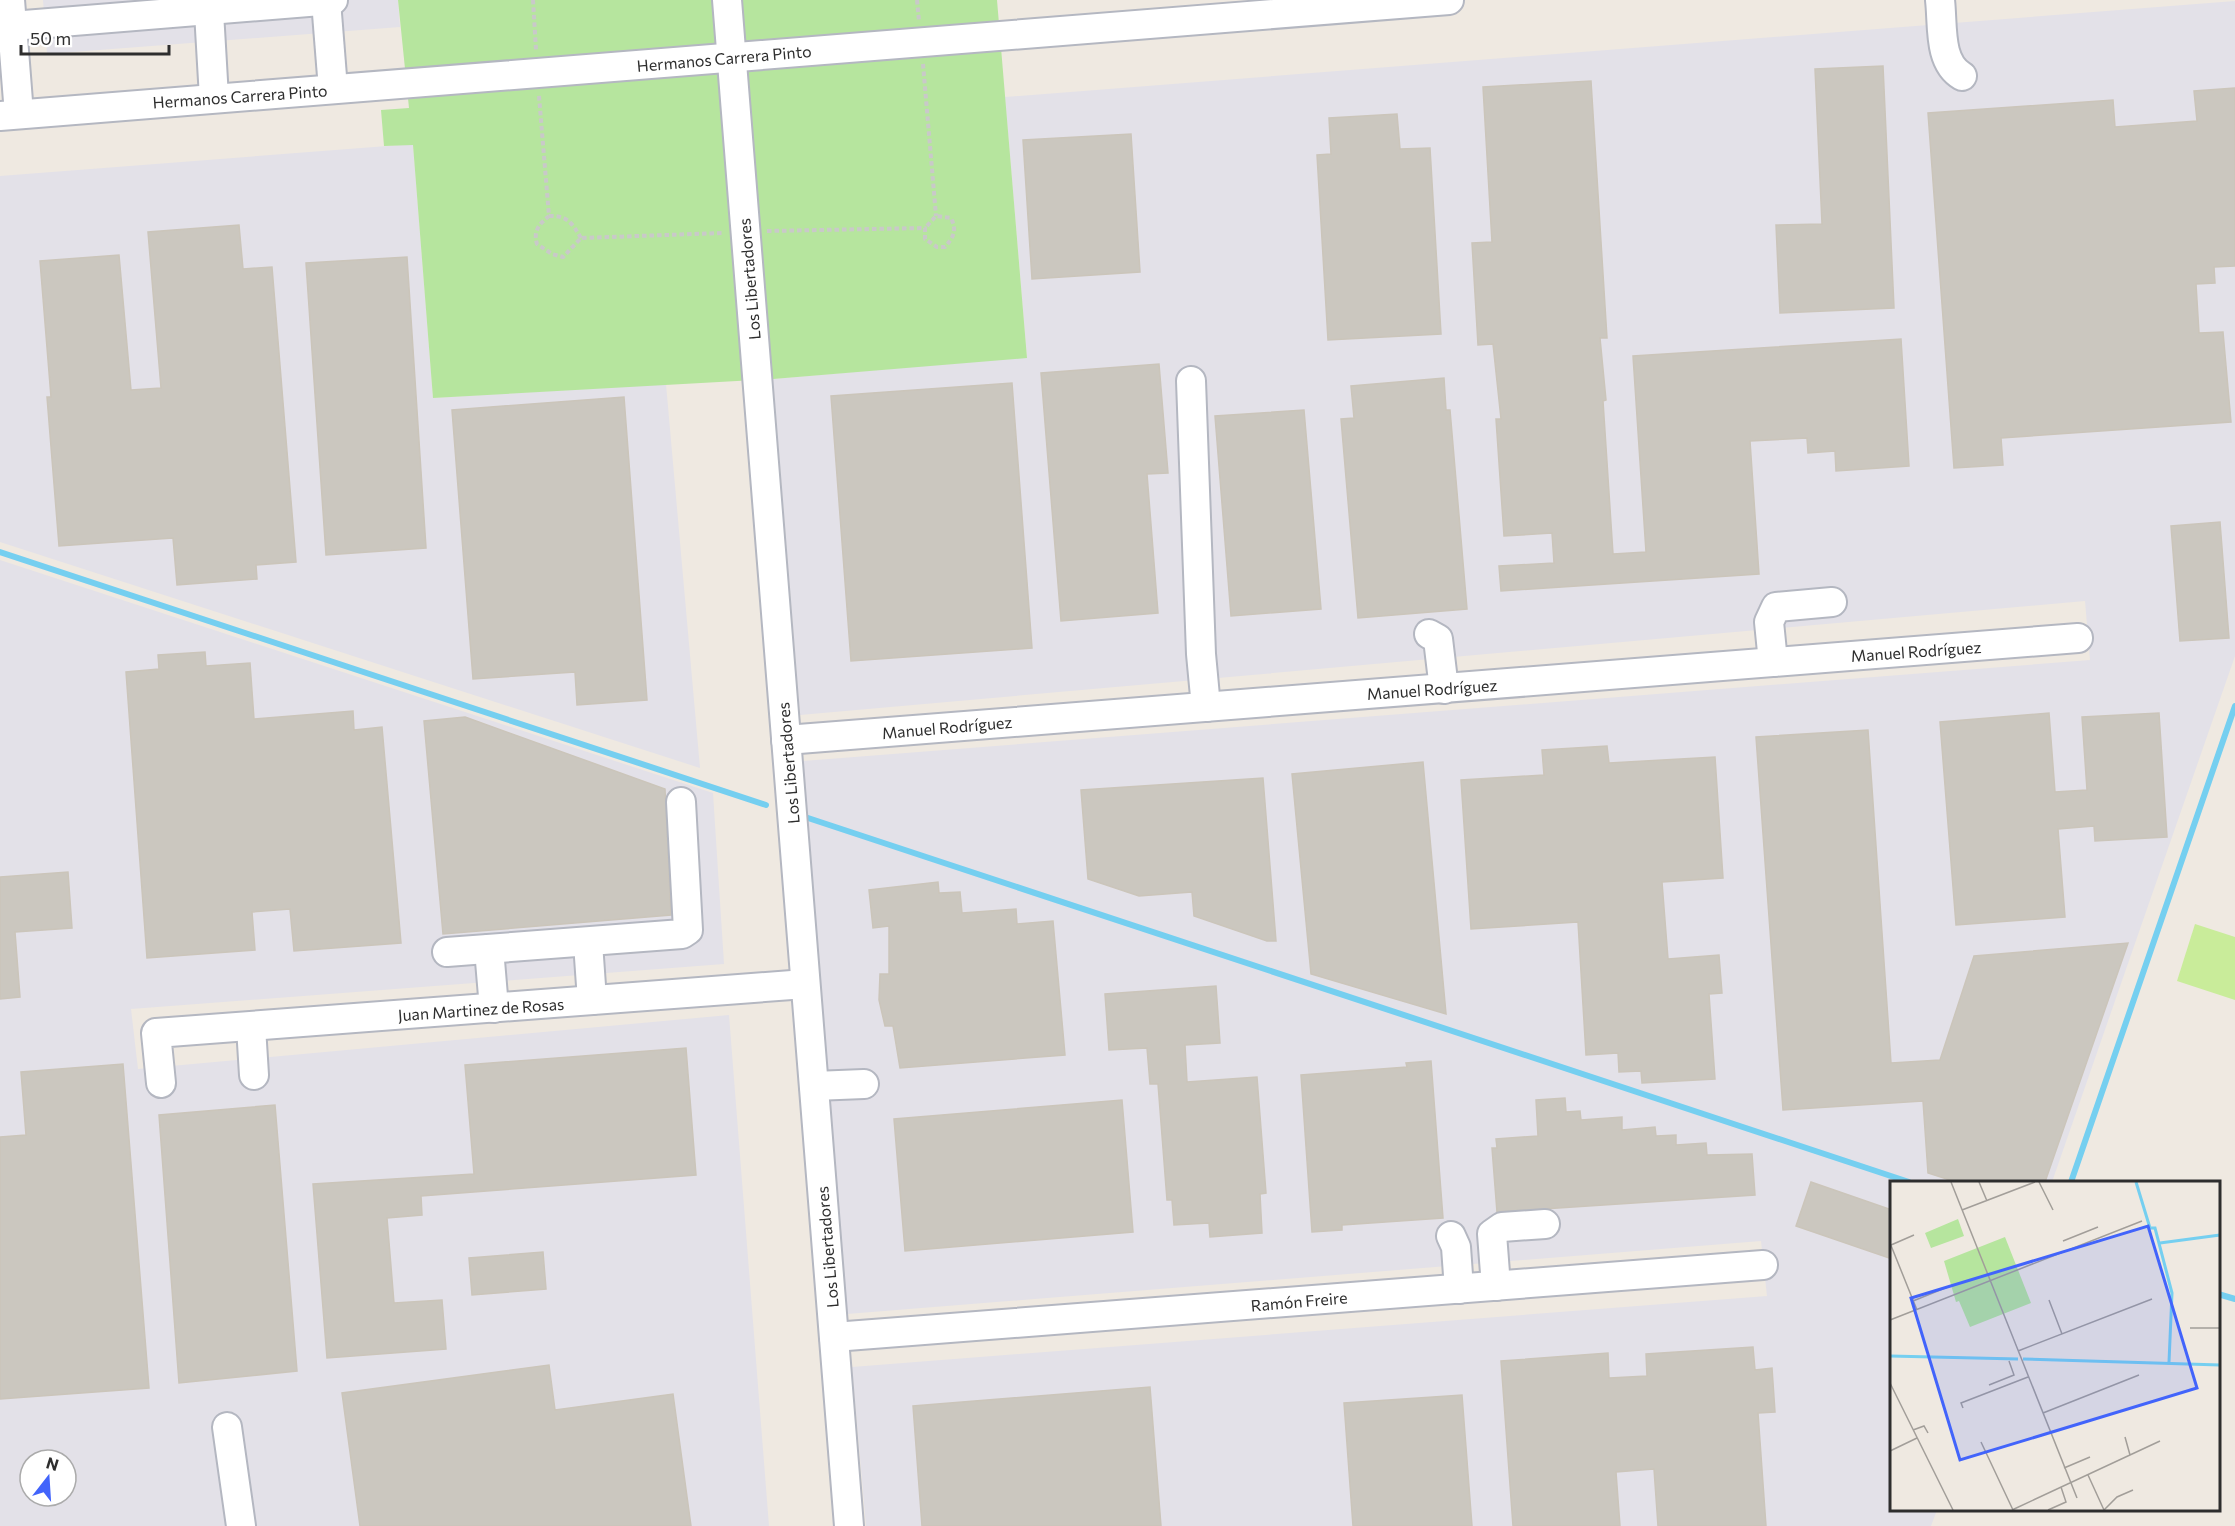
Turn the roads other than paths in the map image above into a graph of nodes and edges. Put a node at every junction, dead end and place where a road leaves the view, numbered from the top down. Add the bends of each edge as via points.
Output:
1 (333, 0) edge
2 (727, 0) edge
3 (1449, 0) edge
4 (1940, 0) edge
5 (326, 1) edge
6 (209, 12) junction
7 (11, 13) edge
8 (732, 57) junction
9 (1962, 76) dead end
10 (333, 89) junction
11 (214, 98) junction
12 (10, 115) edge
13 (1191, 381) dead end
14 (1832, 602) dead end
15 (1429, 634) dead end
16 (2078, 638) dead end
17 (1773, 662) junction
18 (1444, 688) junction
19 (1206, 707) junction
20 (786, 740) junction
21 (681, 802) dead end
22 (588, 943) junction
23 (489, 949) junction
24 (447, 952) dead end
25 (806, 984) junction
26 (592, 1000) junction
27 (494, 1008) junction
28 (251, 1027) junction
29 (254, 1075) dead end
30 (161, 1083) dead end
31 (864, 1084) dead end
32 (814, 1086) junction
33 (1545, 1224) dead end
34 (1451, 1236) dead end
35 (1763, 1265) dead end
36 (1496, 1286) junction
37 (1459, 1289) junction
38 (834, 1337) junction
39 (227, 1426) dead end
40 (241, 1526) edge
41 (849, 1526) edge

1 - 5 street
2 - 8 street, Los Libertadores
3 - 8 street, Hermanos Carrera Pinto
4 - 9 street via 1946,60
5 - 6 street
5 - 10 street
6 - 7 street
6 - 11 street
7 - 12 street
8 - 10 street, Hermanos Carrera Pinto
8 - 20 street, Los Libertadores
10 - 11 street, Hermanos Carrera Pinto
11 - 12 street, Hermanos Carrera Pinto
13 - 19 street
14 - 17 street via 1776,607 1769,622
15 - 18 street via 1441,646
16 - 17 street, Manuel Rodríguez
17 - 18 street, Manuel Rodríguez
18 - 19 street, Manuel Rodríguez
19 - 20 street, Manuel Rodríguez
20 - 25 street, Los Libertadores
21 - 22 street via 688,930 682,934
22 - 23 street
22 - 26 street
23 - 24 street
23 - 27 street
25 - 26 street, Juan Martinez de Rosas
25 - 32 street, Los Libertadores
26 - 27 street, Juan Martinez de Rosas
27 - 28 street, Juan Martinez de Rosas
28 - 29 street
28 - 30 street, Juan Martinez de Rosas via 156,1033
31 - 32 street
32 - 38 street, Los Libertadores
33 - 36 street via 1502,1227 1492,1234
34 - 37 street via 1456,1247
35 - 36 street, Ramón Freire
36 - 37 street, Ramón Freire
37 - 38 street, Ramón Freire
38 - 41 street, Los Libertadores
39 - 40 street

